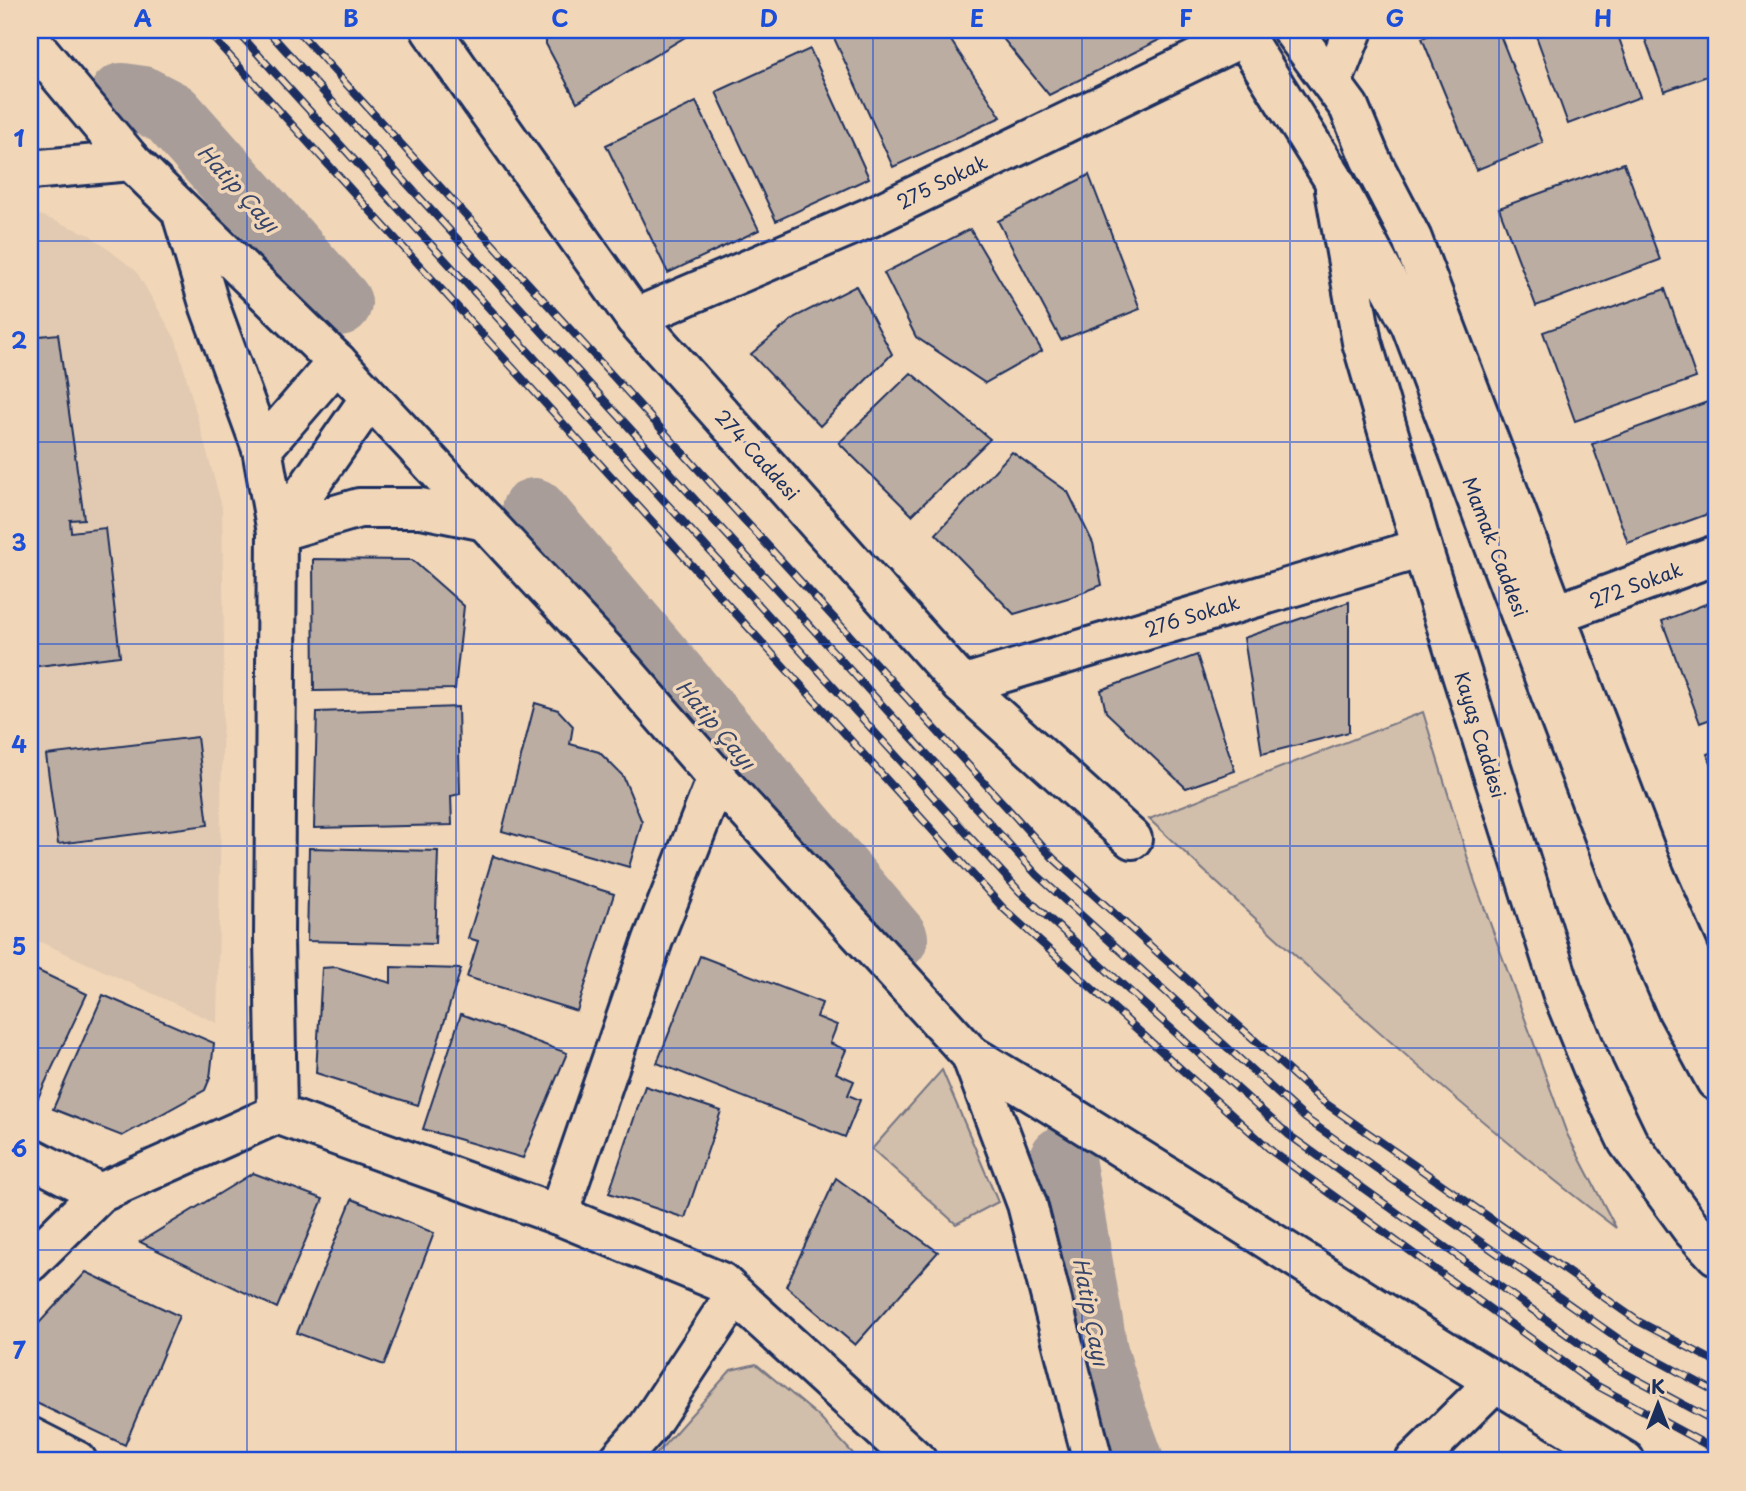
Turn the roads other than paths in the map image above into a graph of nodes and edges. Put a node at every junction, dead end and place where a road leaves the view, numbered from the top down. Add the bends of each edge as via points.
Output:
1 (431, 30) edge
2 (1292, 30) edge
3 (1353, 30) edge
4 (1242, 33) edge
5 (30, 40) edge
6 (1332, 83) junction
7 (1291, 108) junction
8 (1370, 158) junction
9 (131, 161) junction
10 (30, 170) edge
11 (1332, 177) junction
12 (182, 212) junction
13 (635, 318) junction
14 (337, 362) junction
15 (370, 398) junction
16 (262, 449) junction
17 (485, 521) junction
18 (277, 532) junction
19 (1422, 548) junction
20 (1716, 555) edge
21 (1556, 614) junction
22 (961, 685) junction
23 (717, 778) junction
24 (1132, 839) dead end
25 (1716, 1014) edge
26 (971, 1055) junction
27 (1716, 1081) edge
28 (277, 1114) junction
29 (30, 1157) edge
30 (100, 1193) junction
31 (558, 1215) junction
32 (1716, 1255) edge
33 (30, 1262) edge
34 (735, 1295) junction
35 (1494, 1383) junction
36 (30, 1437) edge
37 (77, 1461) edge
38 (618, 1461) edge
39 (917, 1461) edge
40 (1093, 1461) edge
41 (1415, 1461) edge
42 (1625, 1461) edge

1 - 13 street, 274 Caddesi
2 - 6 street, Mamak Caddesi
3 - 6 street
4 - 7 street, Mamak Caddesi
4 - 13 street, 275 Sokak via 871,216
5 - 9 street
6 - 7 street
6 - 8 street, Mamak Caddesi via 1349,107
7 - 11 street, Mamak Caddesi
8 - 11 street
8 - 21 street, Mamak Caddesi via 1412,239
9 - 10 street
9 - 12 street
11 - 19 street, Kayaş Caddesi via 1362,342
11 - 27 street, Mamak Caddesi via 1411,325 1623,886 1677,1009
12 - 14 street
12 - 16 street via 210,307
13 - 22 street, 274 Caddesi
14 - 15 street
14 - 16 street
15 - 17 street
15 - 18 street
16 - 18 street
17 - 18 street via 421,508 359,508
17 - 23 street
18 - 28 street
19 - 22 street, 276 Sokak
19 - 32 street, Kayaş Caddesi via 1562,992 1594,1071 1628,1142
20 - 21 street, 272 Sokak
21 - 25 street, Mamak Caddesi via 1655,876
22 - 24 street, 274 Caddesi
23 - 26 street
23 - 31 street via 653,940
26 - 35 street
26 - 40 street via 1027,1204
28 - 30 street
28 - 31 street
29 - 30 street
30 - 33 street
31 - 34 street via 721,1282
34 - 38 street via 648,1427
34 - 39 street
35 - 41 street
35 - 42 street
36 - 37 street

